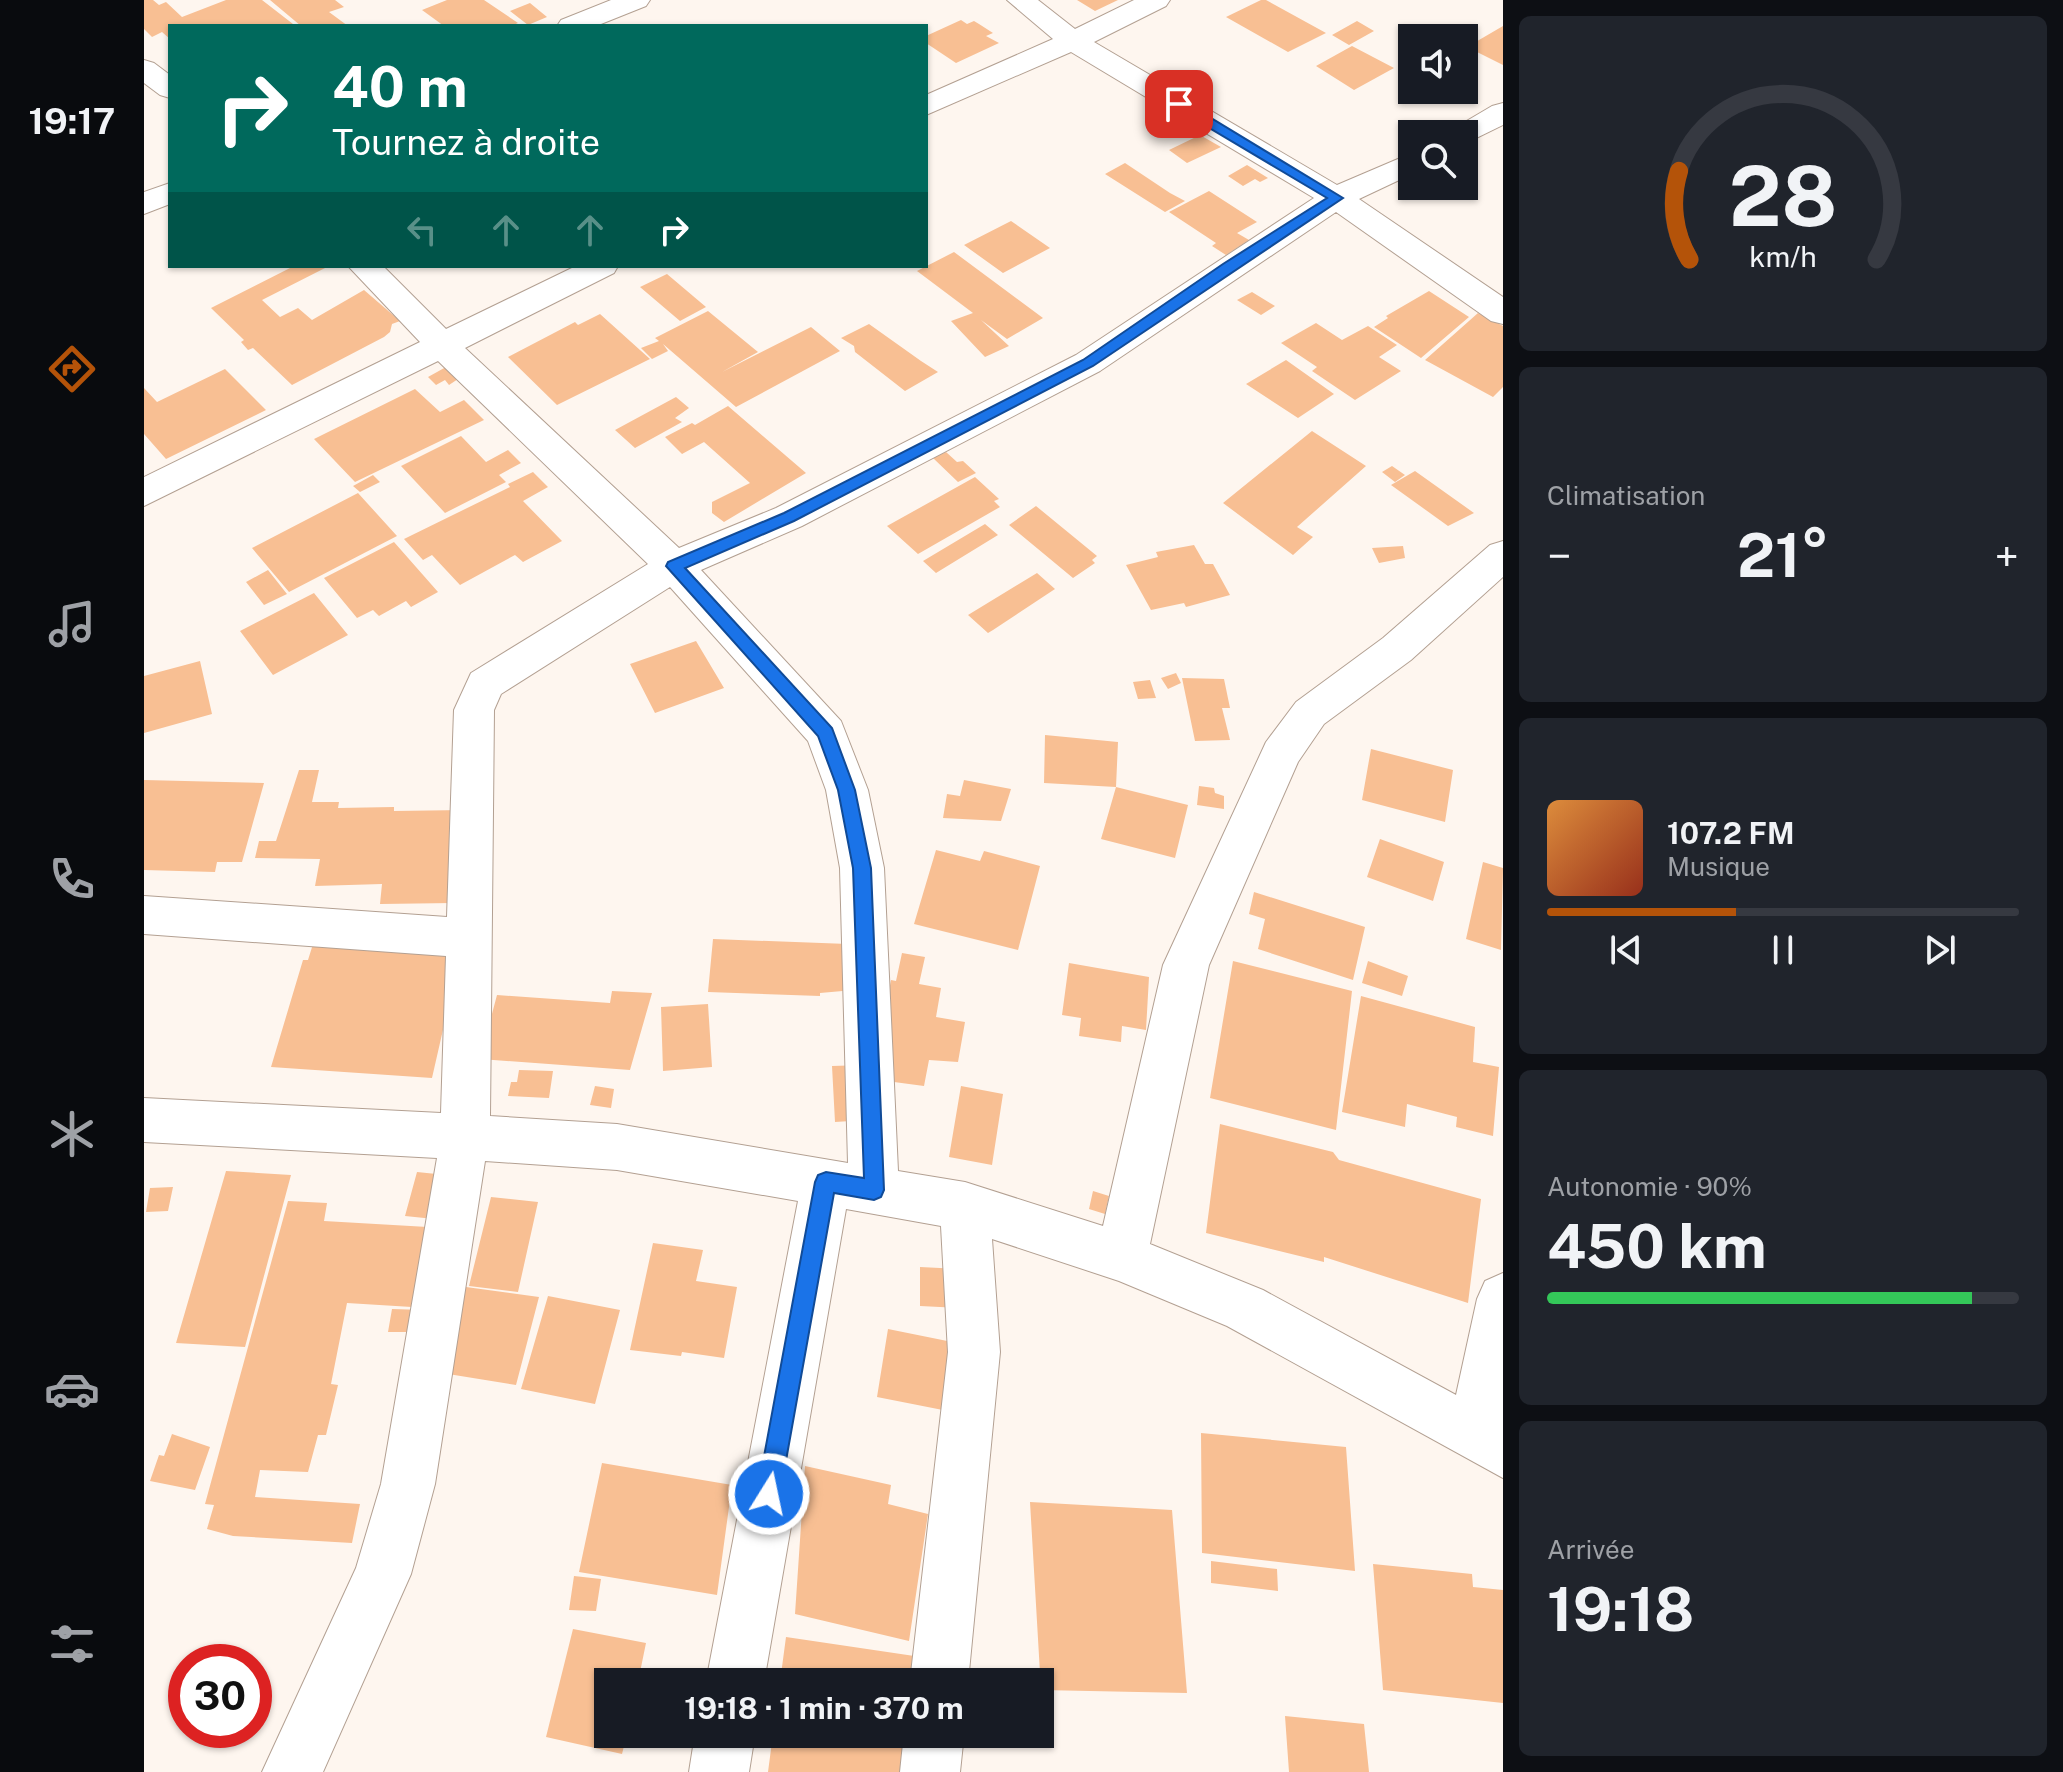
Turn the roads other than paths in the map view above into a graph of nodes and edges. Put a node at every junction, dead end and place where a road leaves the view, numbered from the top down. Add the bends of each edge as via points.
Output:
1 (636, 0) edge
2 (1021, 0) edge
3 (1156, 0) edge
4 (576, 24) edge
5 (1073, 41) junction
6 (144, 69) edge
7 (168, 87) edge
8 (928, 105) edge
9 (1503, 112) edge
10 (1478, 127) edge
11 (1398, 169) edge
12 (168, 193) edge
13 (1336, 198) junction
14 (144, 204) edge
15 (366, 268) edge
16 (598, 268) edge
17 (1503, 313) edge
18 (443, 346) junction
19 (144, 493) edge
20 (1503, 555) edge
21 (674, 566) junction
22 (144, 915) edge
23 (470, 938) junction
24 (144, 1120) edge
25 (465, 1136) junction
26 (850, 1186) junction
27 (965, 1206) junction
28 (1122, 1257) junction
29 (1503, 1299) edge
30 (1488, 1442) edge
31 (738, 1668) edge
32 (940, 1668) edge
33 (723, 1748) edge
34 (933, 1748) edge
35 (304, 1770) edge
36 (719, 1772) edge
37 (930, 1772) edge

1 - 4 street
2 - 5 street
3 - 5 street
5 - 8 street
5 - 13 street
6 - 7 street
9 - 10 street
11 - 13 street
12 - 14 street
13 - 17 street
13 - 21 street via 1088,363 789,517
15 - 18 street
16 - 18 street
18 - 19 street
18 - 21 street
20 - 28 street via 1397,649 1310,713 1281,754 1186,965
21 - 23 street via 485,684 474,710
21 - 26 street via 826,733 847,790 862,868
22 - 23 street
23 - 25 street
24 - 25 street
25 - 26 street via 617,1147
25 - 35 street via 408,1484 383,1574
26 - 27 street
26 - 31 street
27 - 28 street
27 - 32 street via 974,1352
28 - 30 street via 1245,1308
29 - 30 street
33 - 36 street
34 - 37 street

